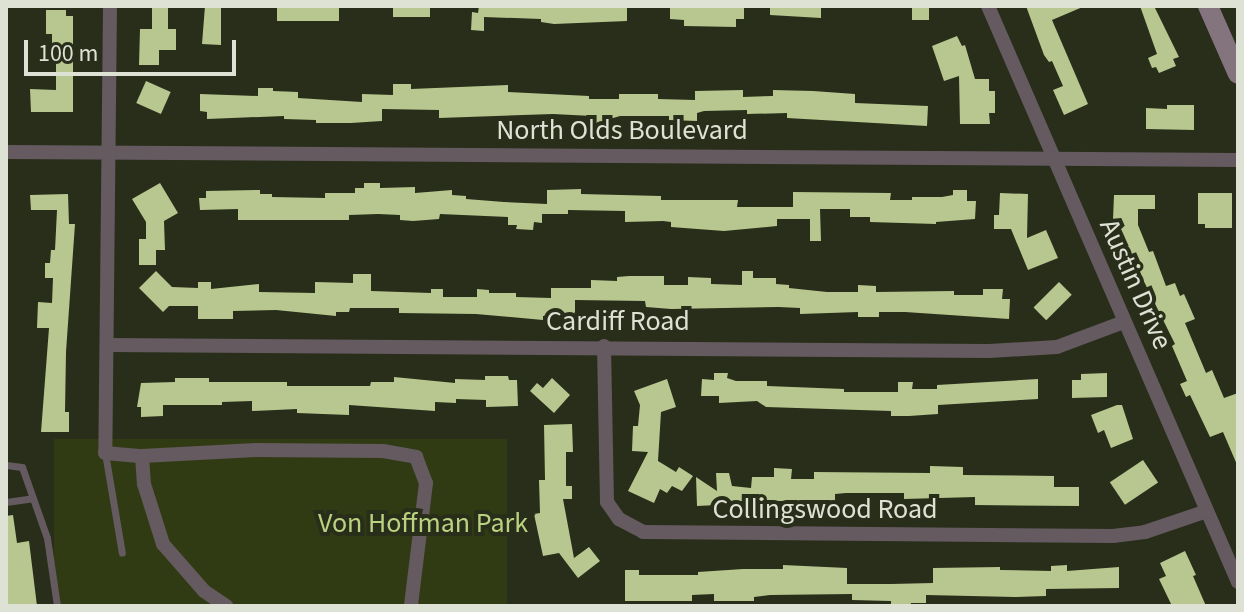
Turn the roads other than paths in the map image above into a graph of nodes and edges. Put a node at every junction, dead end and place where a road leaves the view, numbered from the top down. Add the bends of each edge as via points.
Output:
1 (110, 6) edge
2 (988, 6) edge
3 (1208, 6) edge
4 (1238, 74) edge
5 (6, 152) edge
6 (109, 154) junction
7 (1054, 159) junction
8 (1238, 160) edge
9 (1124, 322) junction
10 (107, 345) junction
11 (604, 346) junction
12 (105, 453) junction
13 (142, 456) junction
14 (6, 465) edge
15 (33, 498) junction
16 (6, 502) edge
17 (1207, 511) junction
18 (122, 553) dead end
19 (1238, 582) edge
20 (57, 606) edge
21 (226, 606) edge
22 (411, 606) edge

1 - 6 street
2 - 7 street, Austin Drive
3 - 4 main road
5 - 6 street, North Olds Boulevard
6 - 7 street, North Olds Boulevard
6 - 10 street
7 - 8 street, North Olds Boulevard
7 - 9 street, Austin Drive
9 - 11 street, Cardiff Road via 1079,341 1028,350
9 - 17 street, Austin Drive
10 - 11 street, Cardiff Road
10 - 12 street
11 - 17 street, Collingswood Road via 607,502 619,519 643,532 1113,536 1145,532
12 - 13 street
12 - 18 lane
13 - 21 street via 144,484 163,544 204,591
13 - 22 street via 272,450 383,451 416,457 426,483
14 - 15 lane via 22,467
15 - 16 lane
15 - 20 lane via 47,538
17 - 19 street, Austin Drive

